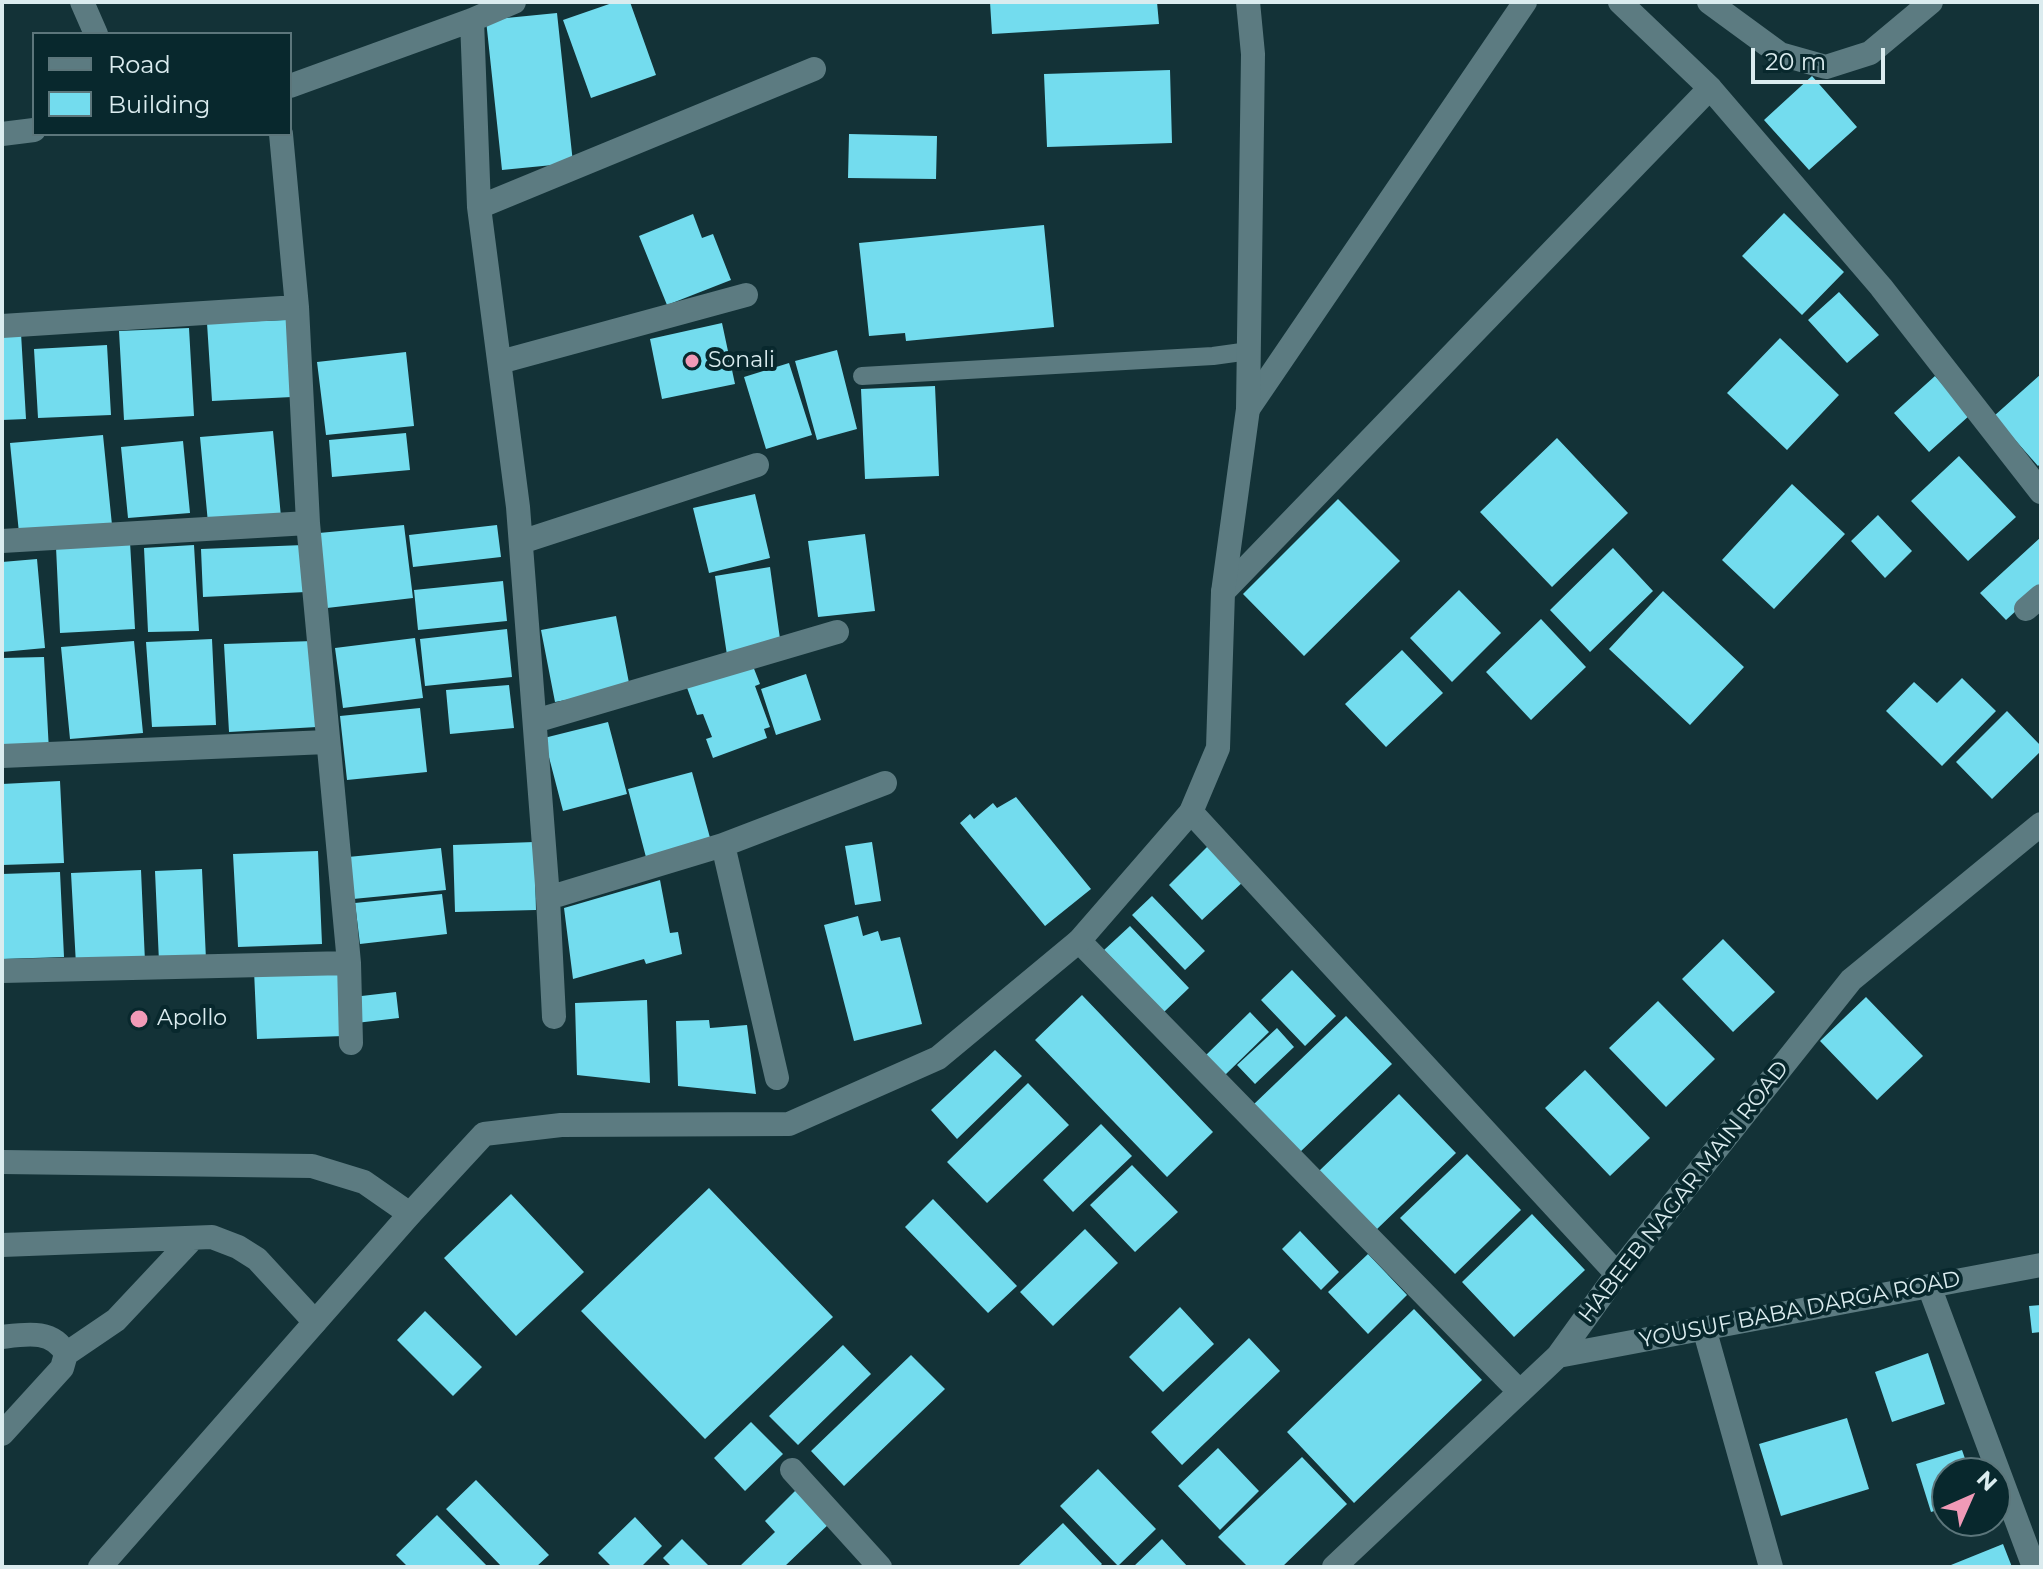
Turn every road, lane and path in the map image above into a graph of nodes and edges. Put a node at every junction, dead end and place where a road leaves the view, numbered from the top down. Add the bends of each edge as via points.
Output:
1 (514, 2) edge
2 (1248, 2) edge
3 (1525, 2) edge
4 (1620, 2) edge
5 (1709, 2) edge
6 (1931, 2) edge
7 (90, 4) edge
8 (472, 20) junction
9 (96, 32) edge
10 (814, 69) dead end
11 (292, 85) edge
12 (1710, 88) junction
13 (32, 130) edge
14 (2, 134) edge
15 (281, 136) edge
16 (479, 207) junction
17 (746, 295) dead end
18 (297, 307) junction
19 (2, 326) edge
20 (1249, 351) junction
21 (500, 362) junction
22 (862, 376) dead end
23 (1248, 409) junction
24 (757, 465) dead end
25 (2041, 492) edge
26 (308, 523) junction
27 (2, 541) edge
28 (521, 542) junction
29 (1223, 592) junction
30 (837, 632) dead end
31 (535, 721) junction
32 (327, 742) junction
33 (2, 756) edge
34 (885, 783) dead end
35 (1191, 812) junction
36 (2041, 824) edge
37 (723, 845) junction
38 (548, 898) junction
39 (1079, 941) junction
40 (349, 963) junction
41 (2, 971) edge
42 (554, 1017) dead end
43 (351, 1043) dead end
44 (777, 1078) dead end
45 (2, 1162) edge
46 (410, 1214) junction
47 (193, 1238) junction
48 (2, 1245) edge
49 (2041, 1265) edge
50 (1617, 1274) junction
51 (1929, 1286) junction
52 (315, 1322) junction
53 (1704, 1328) junction
54 (2, 1337) edge
55 (66, 1354) junction
56 (1558, 1356) junction
57 (1520, 1392) junction
58 (2, 1434) edge
59 (792, 1470) dead end
60 (100, 1567) edge
61 (880, 1567) edge
62 (1334, 1567) edge
63 (1771, 1567) edge
64 (2034, 1567) edge

1 - 8 street
2 - 20 street via 1253,54
3 - 23 street
4 - 12 street
5 - 6 street via 1780,54 1826,67 1870,53
7 - 9 street
8 - 11 street
8 - 16 street
10 - 16 street
12 - 25 street via 1881,287
12 - 29 street
13 - 14 street
15 - 18 street
16 - 21 street
17 - 21 street
18 - 19 street
18 - 26 street
20 - 22 lane
20 - 23 street
21 - 28 street
23 - 29 street
24 - 28 street
26 - 27 street
26 - 32 street
28 - 31 street
29 - 35 street via 1218,748
30 - 31 street
31 - 38 street
32 - 33 street
32 - 40 street
34 - 37 street
35 - 39 street
35 - 50 street
36 - 50 street, HABEEB NAGAR MAIN ROAD via 1851,980
37 - 38 street
37 - 44 street
38 - 42 street
39 - 46 street via 938,1058 789,1124 561,1125 484,1134
39 - 57 street
40 - 41 street
40 - 43 street
45 - 46 street via 312,1166 364,1182
46 - 52 street
47 - 48 street
47 - 52 street via 212,1237 257,1259
47 - 55 street via 116,1320
49 - 51 street, YOUSUF BABA DARGA ROAD
50 - 56 street, HABEEB NAGAR MAIN ROAD
51 - 53 street, YOUSUF BABA DARGA ROAD
51 - 64 street
52 - 60 street
53 - 56 street, YOUSUF BABA DARGA ROAD
53 - 63 street
54 - 55 street via 47,1335
55 - 58 street via 62,1368
56 - 57 street, HABEEB NAGAR MAIN ROAD
57 - 62 street, HABEEB NAGAR MAIN ROAD
59 - 61 street

